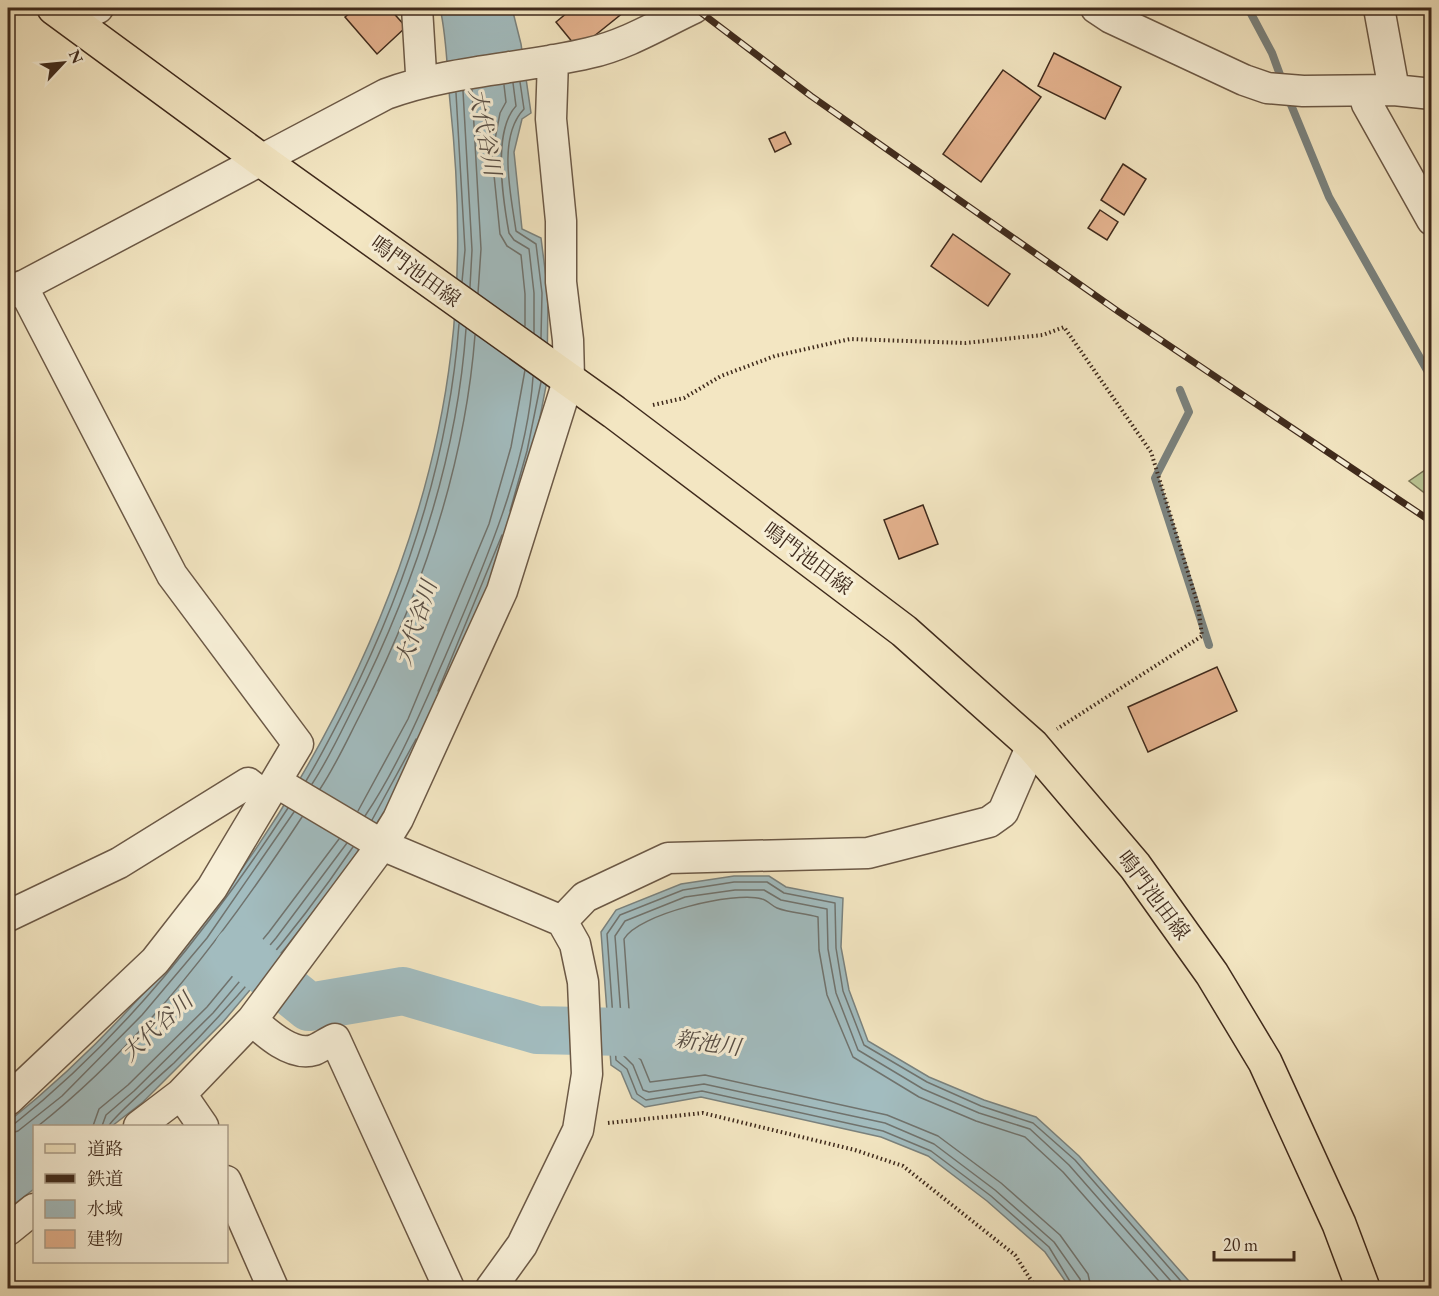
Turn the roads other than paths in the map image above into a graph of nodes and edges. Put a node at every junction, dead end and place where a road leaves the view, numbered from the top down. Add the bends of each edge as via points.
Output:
1 (417, 8) edge
2 (694, 8) edge
3 (1096, 8) edge
4 (1388, 11) edge
5 (75, 12) edge
6 (548, 62) junction
7 (427, 76) junction
8 (1394, 90) junction
9 (1364, 91) junction
10 (1431, 94) edge
11 (261, 160) junction
12 (1431, 220) edge
13 (15, 290) edge
14 (559, 372) junction
15 (1032, 746) junction
16 (276, 789) junction
17 (376, 842) junction
18 (8, 916) edge
19 (562, 921) junction
20 (260, 1009) junction
21 (181, 1094) junction
22 (8, 1100) edge
23 (140, 1125) edge
24 (202, 1125) edge
25 (228, 1186) edge
26 (33, 1210) edge
27 (8, 1230) edge
28 (273, 1288) edge
29 (449, 1288) edge
30 (491, 1288) edge
31 (1363, 1288) edge

1 - 7 street
2 - 6 street via 628,40
3 - 9 street via 1267,88
4 - 8 street
5 - 11 main road, 鳴門池田線
6 - 7 street
6 - 14 street via 568,340
7 - 11 street
8 - 9 street
8 - 10 street
9 - 12 street via 1367,104
11 - 13 street
11 - 14 main road, 鳴門池田線
13 - 16 street via 172,576 298,744
14 - 15 main road, 鳴門池田線 via 904,631
14 - 17 street via 502,591 398,819
15 - 19 street via 1003,812 989,822 868,854 668,858 585,897
15 - 31 main road, 鳴門池田線 via 1135,866 1212,974 1265,1062 1339,1224
16 - 17 street
16 - 18 street via 248,783 120,863
16 - 22 street via 212,888 155,961
17 - 19 street
17 - 20 street
19 - 30 street via 576,944 584,982 587,1074 578,1130 522,1245
20 - 21 street
20 - 29 street via 271,1037 296,1049 312,1051 335,1039
21 - 23 street
21 - 24 street
25 - 28 street
26 - 27 street

